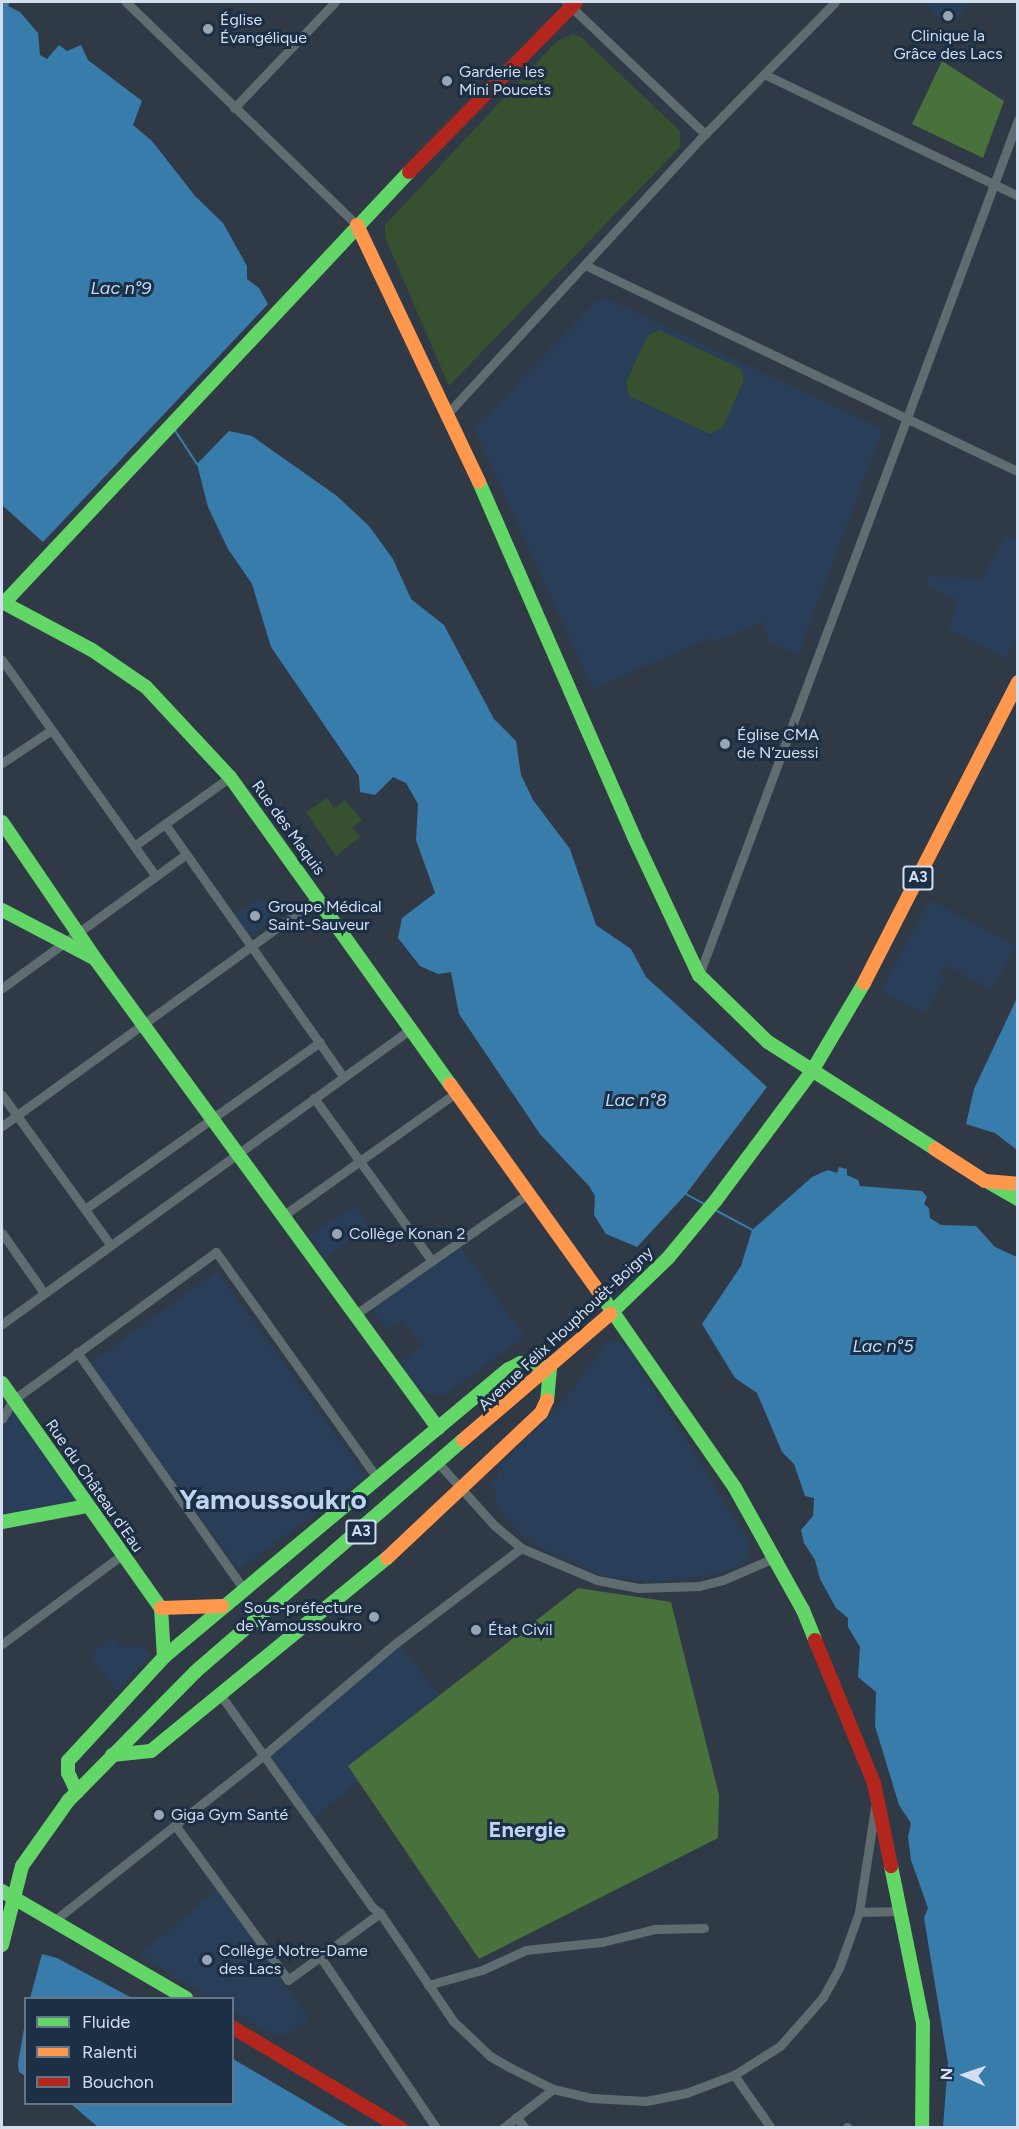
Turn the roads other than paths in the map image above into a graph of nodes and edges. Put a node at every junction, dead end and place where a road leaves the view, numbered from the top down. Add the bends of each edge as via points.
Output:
1 (126, 2) edge
2 (335, 2) edge
3 (835, 2) edge
4 (571, 3) edge
5 (766, 75) junction
6 (234, 108) junction
7 (1017, 120) edge
8 (705, 134) junction
9 (994, 185) junction
10 (1017, 196) edge
11 (357, 225) junction
12 (587, 266) junction
13 (449, 412) junction
14 (906, 420) junction
15 (1017, 472) edge
16 (3, 603) edge
17 (2, 660) edge
18 (1017, 682) edge
19 (50, 731) junction
20 (2, 763) edge
21 (230, 777) junction
22 (2, 822) edge
23 (165, 824) junction
24 (134, 846) junction
25 (185, 855) junction
26 (155, 875) junction
27 (318, 897) junction
28 (2, 910) edge
29 (77, 931) junction
30 (64, 941) junction
31 (251, 947) junction
32 (96, 960) junction
33 (699, 975) junction
34 (2, 988) edge
35 (143, 1022) junction
36 (412, 1028) junction
37 (320, 1042) junction
38 (812, 1071) junction
39 (344, 1076) junction
40 (457, 1092) junction
41 (2, 1095) edge
42 (314, 1098) junction
43 (16, 1116) junction
44 (215, 1119) junction
45 (2, 1126) edge
46 (239, 1152) junction
47 (359, 1161) junction
48 (986, 1181) junction
49 (1017, 1184) edge
50 (529, 1193) junction
51 (1017, 1199) edge
52 (85, 1209) junction
53 (284, 1215) junction
54 (2, 1233) edge
55 (110, 1244) junction
56 (432, 1261) junction
57 (44, 1293) junction
58 (613, 1311) junction
59 (356, 1314) junction
60 (2, 1324) edge
61 (77, 1352) junction
62 (550, 1368) junction
63 (2, 1383) edge
64 (13, 1400) junction
65 (2, 1419) edge
66 (438, 1428) junction
67 (440, 1465) junction
68 (376, 1478) junction
69 (463, 1491) junction
70 (87, 1506) junction
71 (2, 1522) edge
72 (521, 1548) junction
73 (122, 1555) junction
74 (776, 1557) junction
75 (243, 1588) junction
76 (222, 1606) junction
77 (161, 1608) junction
78 (2, 1644) edge
79 (164, 1657) junction
80 (219, 1693) junction
81 (112, 1755) junction
82 (263, 1756) junction
83 (77, 1792) junction
84 (877, 1793) junction
85 (175, 1826) junction
86 (6, 1894) edge
87 (901, 1911) junction
88 (859, 1912) junction
89 (380, 1913) junction
90 (55, 1920) junction
91 (704, 1928) dead end
92 (2, 1945) edge
93 (320, 1955) junction
94 (428, 1985) junction
95 (184, 1997) edge
96 (234, 2027) edge
97 (734, 2075) junction
98 (553, 2089) junction
99 (516, 2117) junction
100 (401, 2127) edge
101 (436, 2127) edge
102 (503, 2127) edge
103 (525, 2127) edge
104 (771, 2127) edge
105 (922, 2127) edge

1 - 6 street
2 - 6 street
3 - 5 street
4 - 8 street
4 - 11 main road
5 - 8 street
5 - 9 street
6 - 11 street
7 - 9 street
8 - 12 street
9 - 10 street
9 - 14 street
11 - 13 main road
11 - 16 main road
12 - 13 street
12 - 14 street
13 - 33 main road via 634,837
14 - 15 street
14 - 33 street
16 - 21 main road, Rue des Maquis via 92,650 146,687
17 - 19 street
18 - 38 main road, Avenue Félix Houphouët-Boigny / A3 via 852,1005
19 - 20 street
19 - 24 street
21 - 23 street
21 - 27 main road, Rue des Maquis
22 - 29 main road
23 - 24 street
23 - 25 street
24 - 26 street
25 - 26 street
25 - 31 street
26 - 29 street
27 - 31 street
27 - 36 main road, Rue des Maquis
28 - 30 main road
29 - 30 street
29 - 32 main road
30 - 32 main road
30 - 34 street
31 - 35 street
31 - 37 street
32 - 35 main road
33 - 38 main road via 768,1042
35 - 43 street
35 - 44 main road
36 - 39 street
36 - 40 main road, Rue des Maquis
37 - 39 street
37 - 44 street
38 - 48 main road
38 - 58 main road, Avenue Félix Houphouët-Boigny / A3 via 693,1229
39 - 42 street
40 - 47 street
40 - 50 main road, Rue des Maquis
41 - 43 street
42 - 46 street
42 - 47 street
43 - 45 street
43 - 52 street
44 - 46 main road
44 - 52 street
46 - 53 main road
46 - 55 street
47 - 53 street
47 - 56 street
48 - 49 main road
48 - 51 main road
50 - 56 street
50 - 58 main road, Rue des Maquis
52 - 55 street
53 - 59 main road
54 - 57 street
55 - 57 street
56 - 59 street
57 - 60 street
58 - 62 main road, Avenue Félix Houphouët-Boigny / A3
58 - 74 main road, Rue des Maquis via 735,1488 756,1531
59 - 66 main road
61 - 64 street
61 - 68 street via 216,1252
61 - 75 street
62 - 66 main road via 528,1363 515,1365
62 - 67 main road, Avenue Félix Houphouët-Boigny / A3
62 - 69 main road via 550,1392 541,1413
63 - 64 main road, Rue du Château d'Eau
64 - 65 street
64 - 70 main road, Rue du Château d'Eau
66 - 68 main road
67 - 69 street
67 - 81 main road, Avenue Félix Houphouët-Boigny / A3 via 195,1672
68 - 75 main road
69 - 72 street
69 - 80 main road via 391,1555
70 - 71 main road
70 - 73 main road, Rue du Château d'Eau
72 - 74 street via 578,1574 638,1588 699,1586
72 - 82 street via 396,1642
73 - 77 main road, Rue du Château d'Eau
73 - 78 street
74 - 84 main road, Rue des Maquis via 826,1661
75 - 76 main road
76 - 77 main road
76 - 79 main road
77 - 79 main road
79 - 83 main road via 68,1761 68,1773
80 - 81 main road via 151,1751
80 - 82 street
81 - 83 main road, Avenue Félix Houphouët-Boigny / A3
82 - 85 street
82 - 89 street
83 - 86 main road, Avenue Félix Houphouët-Boigny / A3 via 33,1844
84 - 87 main road, Rue des Maquis
84 - 88 street
85 - 90 street
85 - 93 street via 288,1980
86 - 90 main road
86 - 92 main road, A3
87 - 88 street
87 - 105 main road, Rue des Maquis via 923,2023
88 - 97 street via 839,1968 823,1997 780,2046
89 - 93 street
89 - 94 street
90 - 95 main road
91 - 94 street via 655,1929 602,1942 526,1950 482,1970
93 - 101 street
94 - 98 street via 453,2021 490,2056
96 - 100 main road
97 - 98 street via 686,2093 646,2101 608,2100
97 - 104 street
98 - 99 street
99 - 102 street
99 - 103 street

